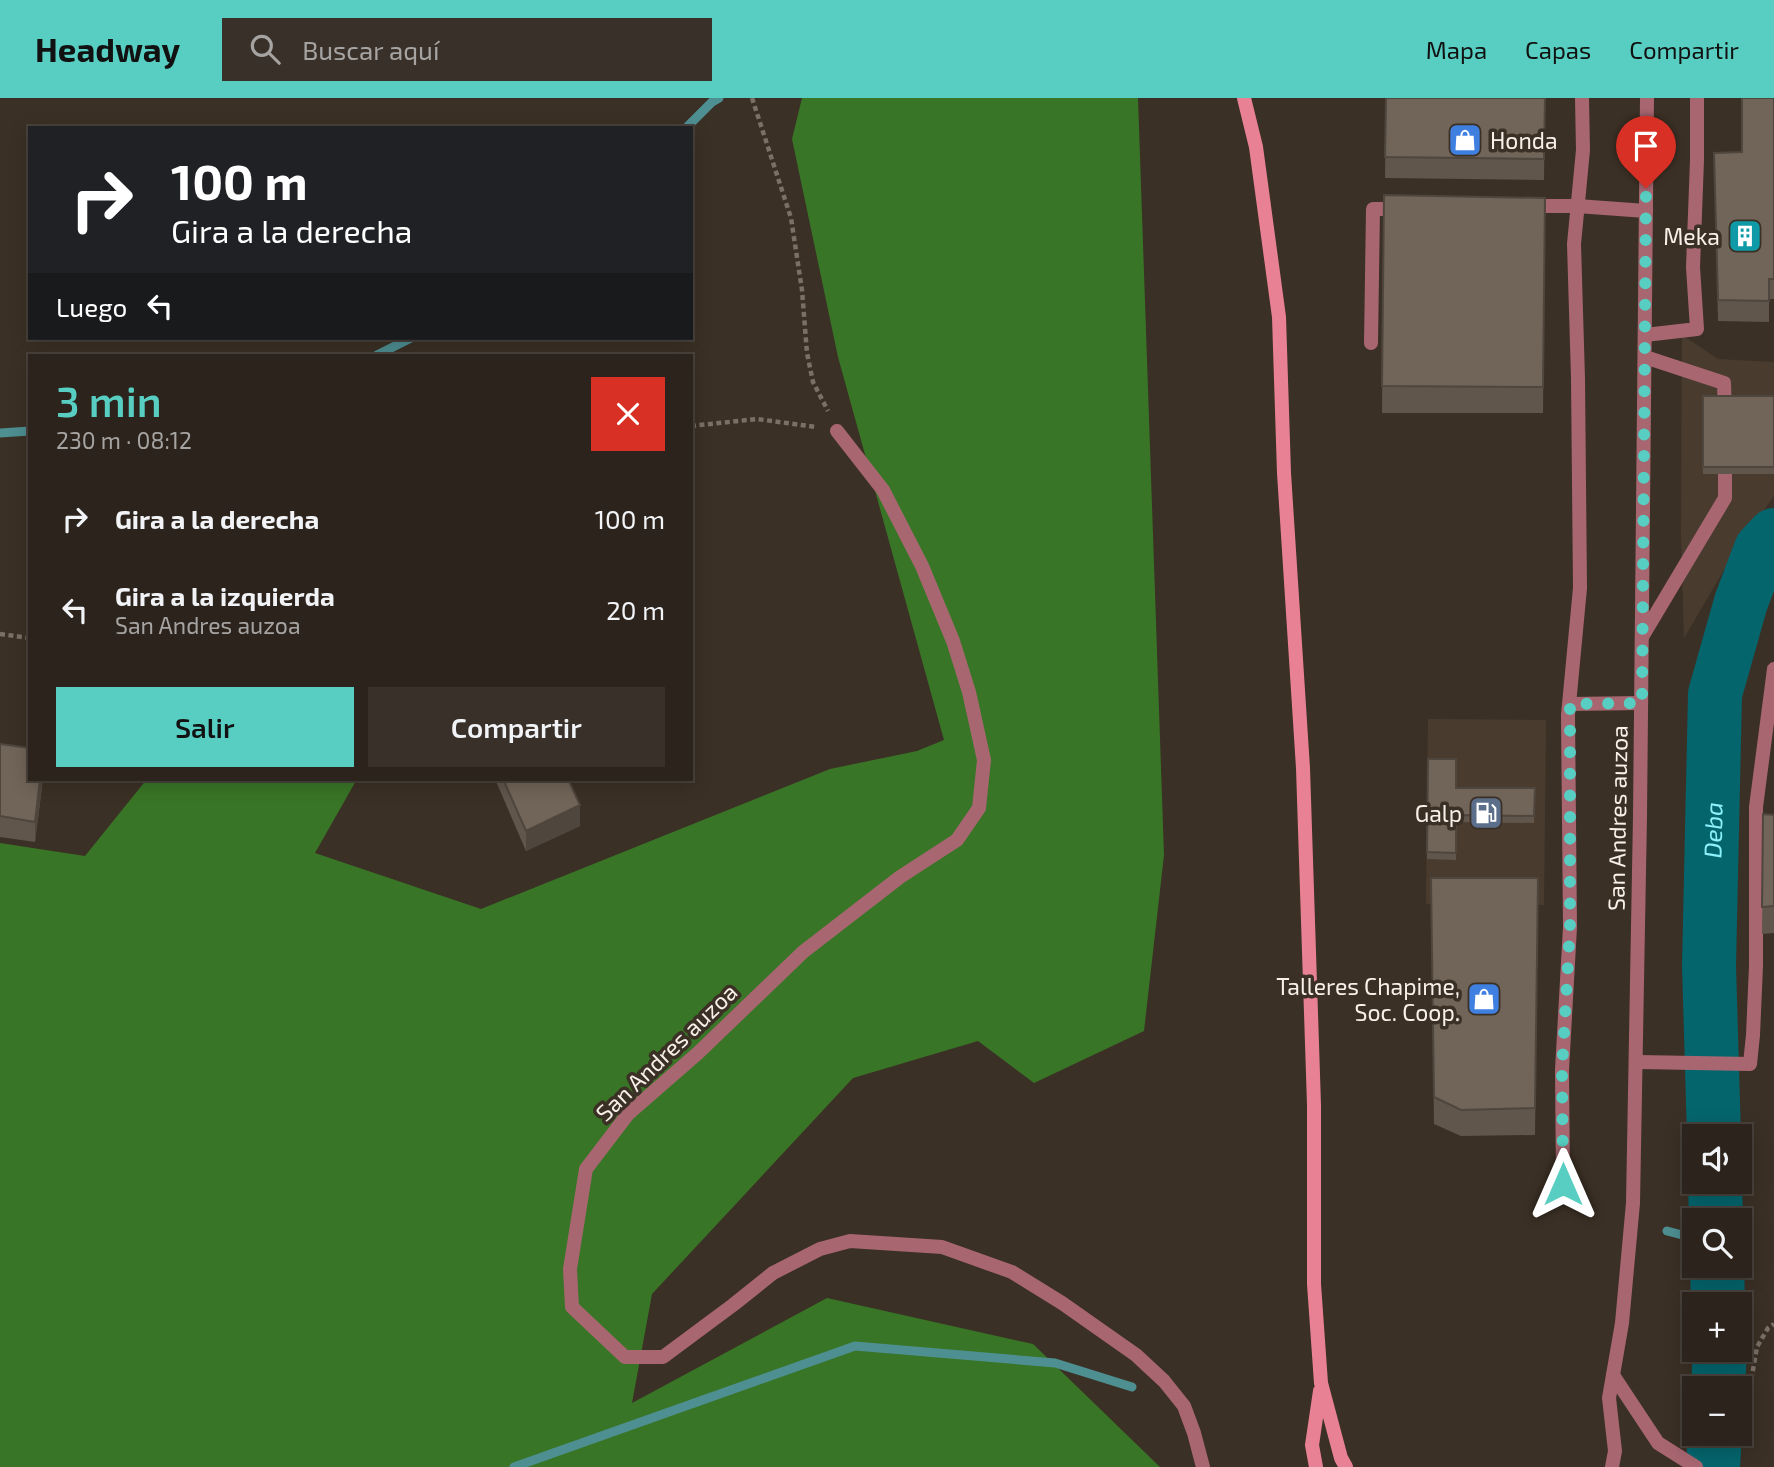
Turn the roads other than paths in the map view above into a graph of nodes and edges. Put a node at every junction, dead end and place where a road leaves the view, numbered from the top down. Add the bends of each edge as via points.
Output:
1 (1244, 98) edge
2 (1582, 98) edge
3 (1647, 98) edge
4 (1697, 98) edge
5 (1577, 205) junction
6 (1511, 206) edge
7 (1417, 208) edge
8 (1646, 211) junction
9 (1645, 335) junction
10 (1371, 344) dead end
11 (1645, 357) junction
12 (837, 431) road end
13 (1642, 637) junction
14 (1774, 669) edge
15 (1642, 703) junction
16 (1570, 704) junction
17 (1637, 1061) junction
18 (1563, 1184) dead end
19 (1614, 1375) junction
20 (1321, 1383) junction
21 (1203, 1467) edge
22 (1316, 1467) edge
23 (1346, 1467) edge
24 (1612, 1467) edge
25 (1696, 1467) edge

1 - 20 main road via 1256,146 1279,317 1303,768 1314,1105 1314,1283
2 - 5 street
3 - 8 street, San Andres auzoa
4 - 9 street via 1693,267 1697,329
5 - 6 street
5 - 8 street
5 - 16 street via 1580,588
7 - 10 street via 1373,209
8 - 9 street, San Andres auzoa
9 - 11 street, San Andres auzoa
11 - 13 street, San Andres auzoa
11 - 13 street via 1724,383 1725,498
12 - 21 street, San Andres auzoa via 883,490 953,641 970,692 984,760 979,808 957,840 900,877 803,952 628,1114 586,1169 570,1269 572,1307 625,1357 663,1357 773,1273 820,1249 850,1241 942,1247 1012,1272 1136,1355 1184,1406
13 - 15 street, San Andres auzoa
14 - 17 street via 1756,807 1756,965 1749,1064
15 - 16 street
15 - 17 street, San Andres auzoa
16 - 18 street
17 - 19 street, San Andres auzoa via 1633,1203
19 - 24 street, San Andres auzoa via 1609,1398 1615,1451
19 - 25 street via 1658,1443
20 - 22 main road via 1312,1445
20 - 23 main road

